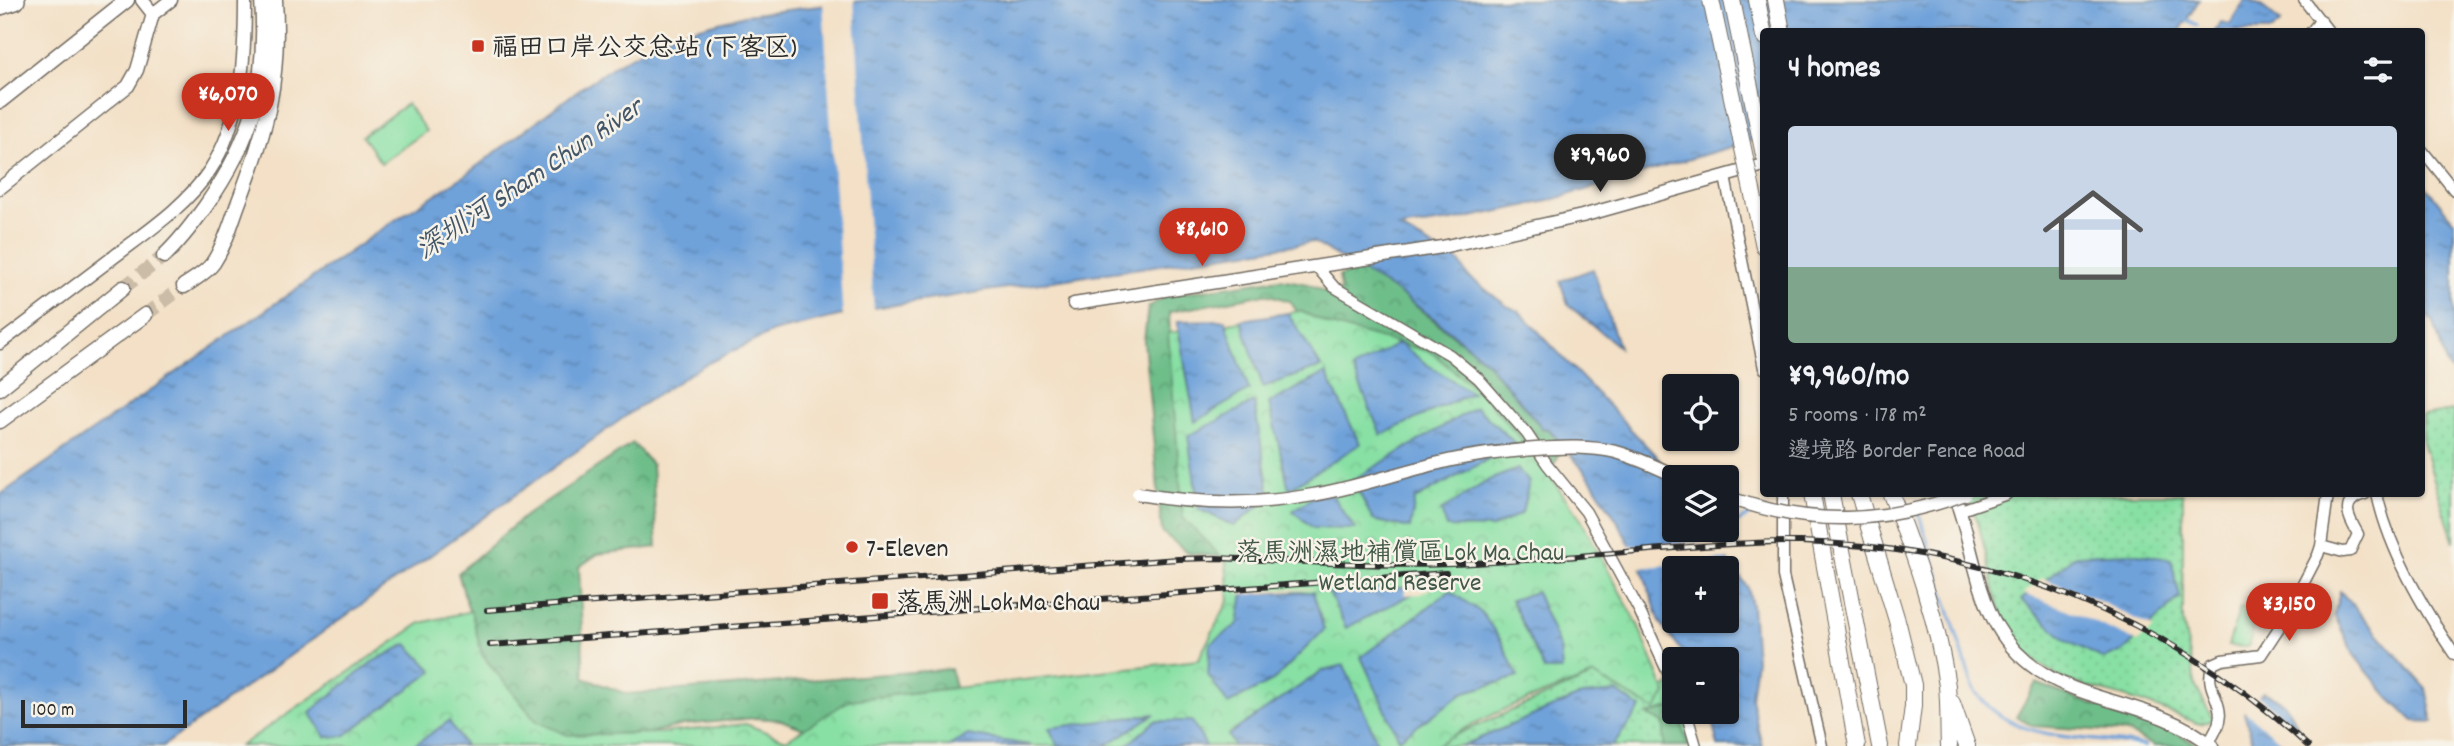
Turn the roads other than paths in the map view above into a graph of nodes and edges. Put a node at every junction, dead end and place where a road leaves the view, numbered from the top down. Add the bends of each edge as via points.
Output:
1 (15, 0) edge
2 (127, 0) edge
3 (142, 0) edge
4 (171, 0) edge
5 (245, 0) edge
6 (262, 0) edge
7 (275, 0) edge
8 (1711, 0) edge
9 (1732, 0) edge
10 (1757, 0) edge
11 (1776, 0) edge
12 (2304, 0) edge
13 (0, 5) edge
14 (153, 14) junction
15 (2321, 20) junction
16 (1762, 28) edge
17 (1781, 28) edge
18 (2314, 28) edge
19 (2326, 28) edge
20 (0, 101) edge
21 (1760, 136) edge
22 (2425, 154) edge
23 (1760, 165) edge
24 (1725, 177) junction
25 (0, 188) edge
26 (2454, 190) edge
27 (1760, 225) edge
28 (164, 256) tunnel mouth
29 (1317, 267) junction
30 (184, 286) tunnel mouth
31 (124, 288) tunnel mouth
32 (1074, 304) dead end
33 (145, 315) tunnel mouth
34 (0, 343) edge
35 (1760, 348) edge
36 (0, 388) edge
37 (0, 421) edge
38 (1662, 469) edge
39 (1138, 494) dead end
40 (1783, 497) edge
41 (1813, 497) edge
42 (1832, 497) edge
43 (1860, 497) edge
44 (1893, 497) edge
45 (1955, 497) edge
46 (1957, 497) edge
47 (1998, 497) edge
48 (2328, 497) edge
49 (2356, 497) edge
50 (2379, 497) edge
51 (1739, 499) edge
52 (1961, 510) junction
53 (2321, 546) junction
54 (2454, 654) edge
55 (1662, 660) edge
56 (1947, 687) junction
57 (1690, 724) edge
58 (2210, 744) edge
59 (1696, 746) edge
60 (1822, 746) edge
61 (1857, 746) edge
62 (1880, 746) edge
63 (1908, 746) edge
64 (1949, 746) edge
65 (1967, 746) edge

1 - 13 highway
2 - 20 main road
3 - 14 street
4 - 14 street
5 - 34 street via 239,93 225,139 209,170 173,211
6 - 28 main road via 262,66 245,139 223,182
7 - 30 main road via 274,82 254,163 212,264
8 - 27 main road, bridge
9 - 21 main road
10 - 16 main road
11 - 17 main road
12 - 15 street
14 - 25 street via 137,71 128,86
15 - 18 street
15 - 19 street
22 - 26 street
23 - 24 street
24 - 29 street via 1443,247
24 - 35 street
29 - 32 street
29 - 55 street via 1334,287 1450,355 1479,379 1586,512
31 - 36 main road
33 - 37 main road
38 - 39 street, bridge via 1615,452 1551,448 1452,460 1292,499 1192,502
40 - 60 street via 1783,576
41 - 61 main road
42 - 62 main road
43 - 63 main road via 1913,685
44 - 56 main road via 1918,567
45 - 52 street
46 - 51 street, bridge via 1882,517 1848,519 1797,514
47 - 52 street
48 - 53 street
49 - 53 street via 2348,505 2350,522 2358,534 2350,551
50 - 54 street via 2405,569
52 - 58 street via 1991,613 2022,658 2063,685 2156,713
53 - 58 street via 2261,656 2213,664 2209,677 2221,718
56 - 64 main road
56 - 65 main road
57 - 59 street

